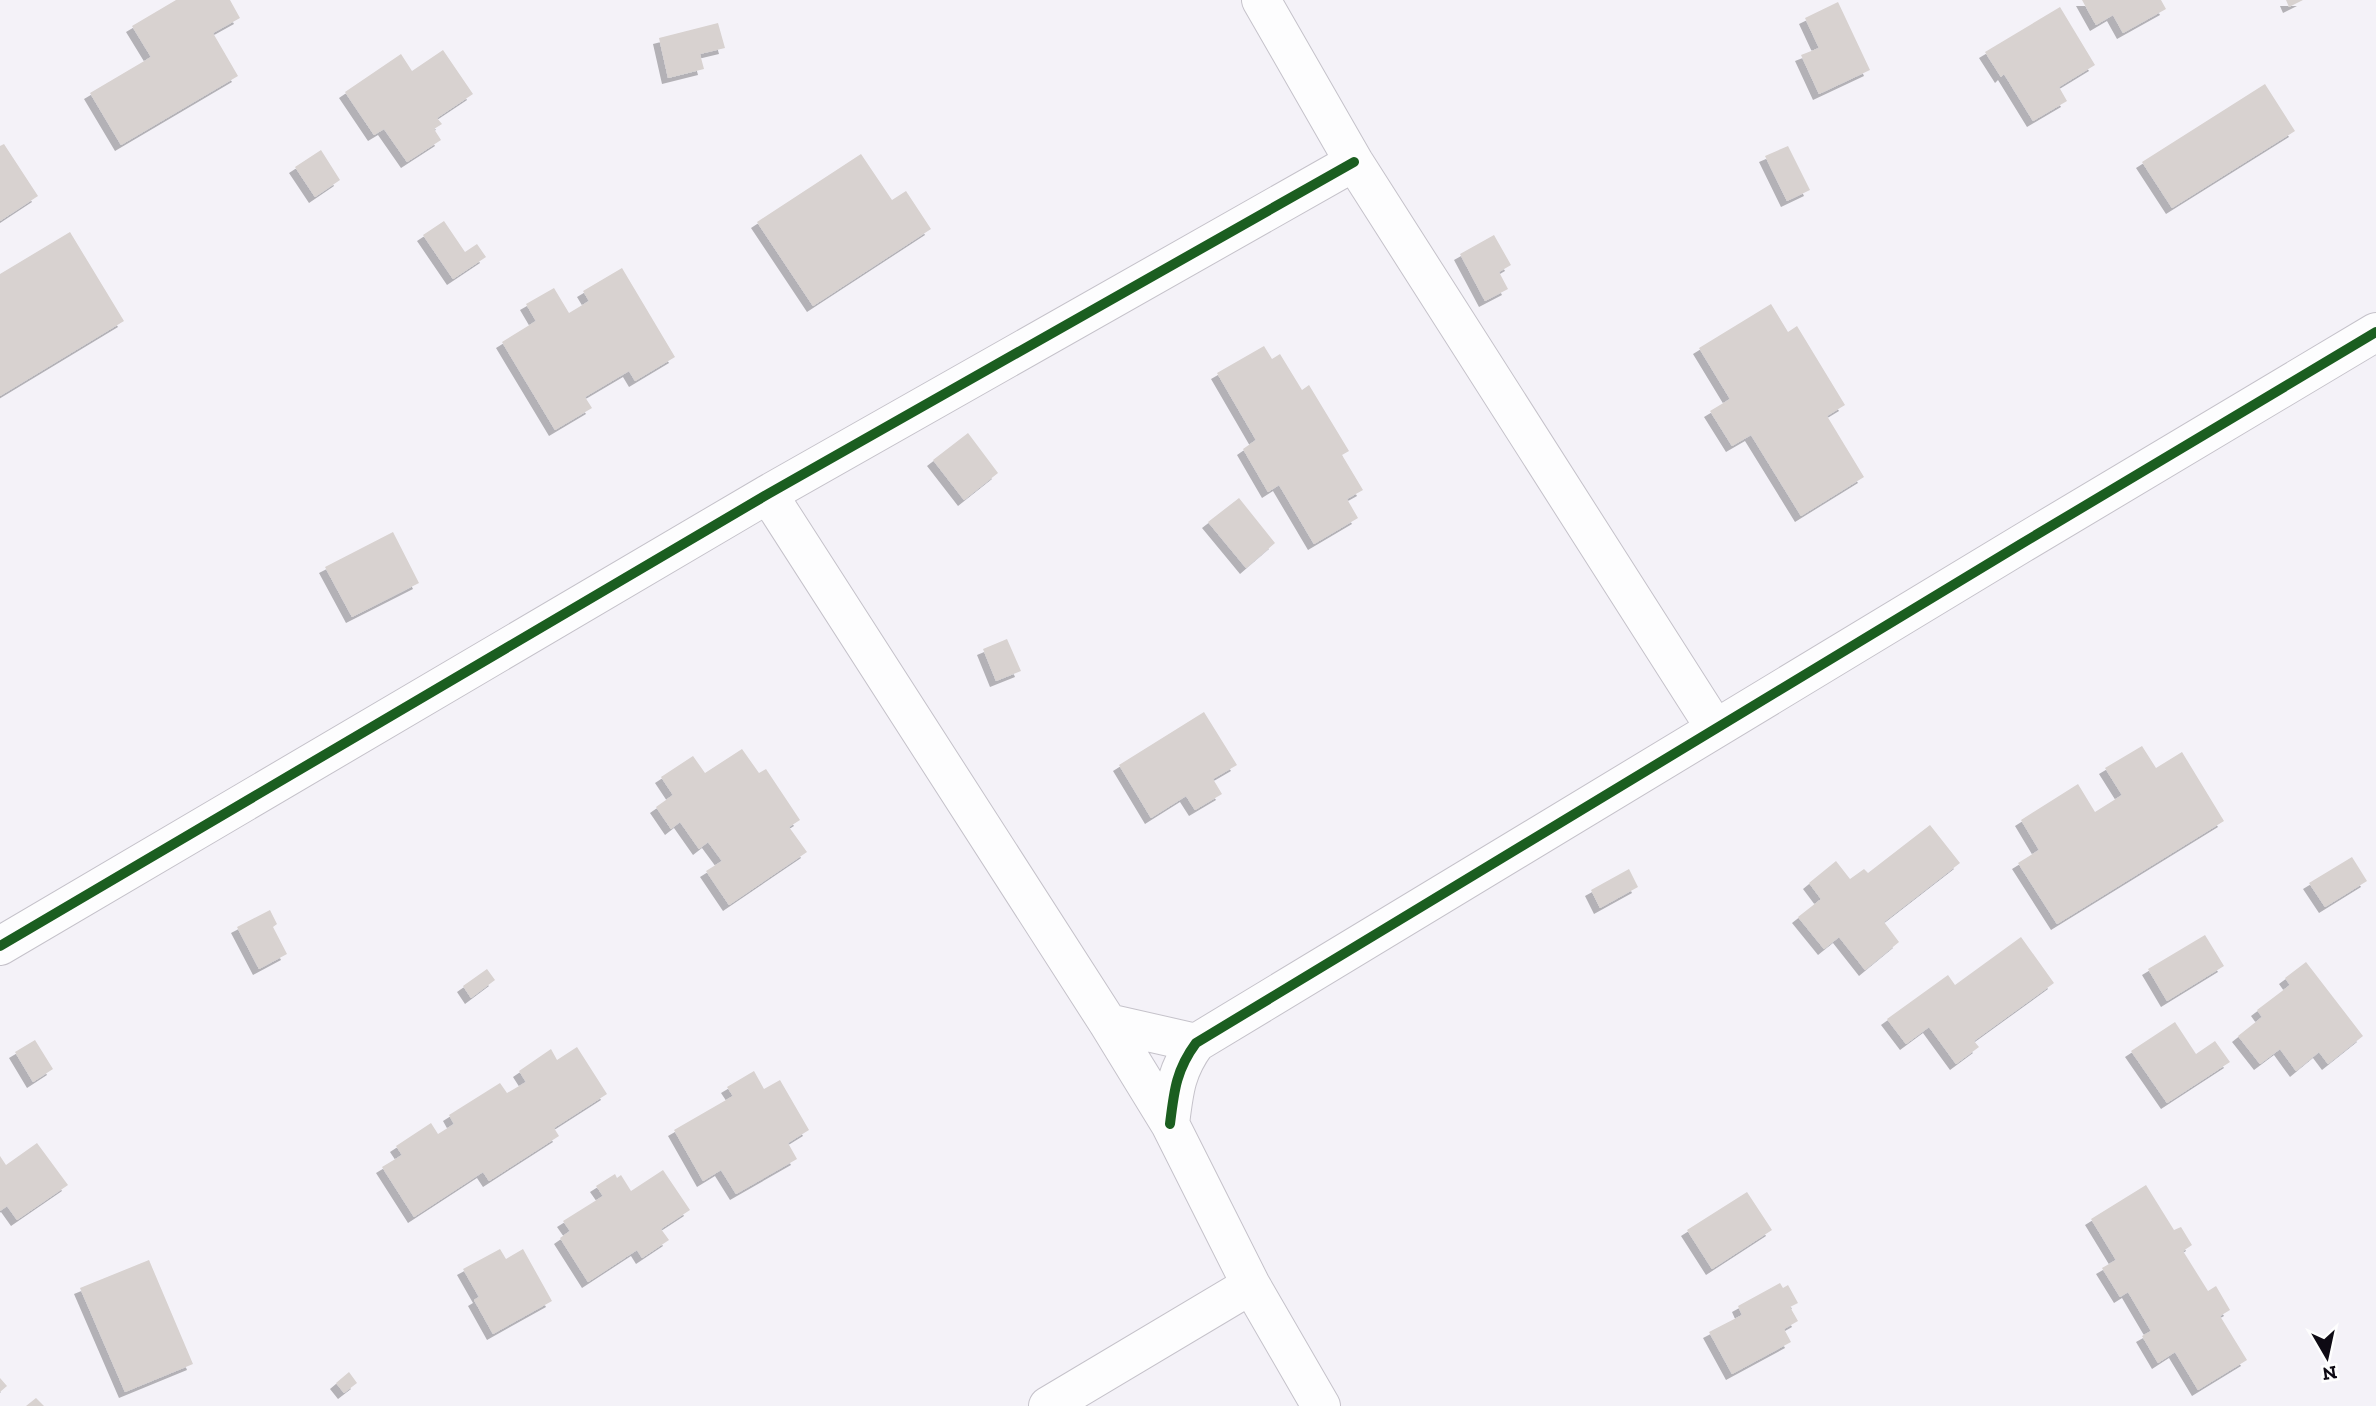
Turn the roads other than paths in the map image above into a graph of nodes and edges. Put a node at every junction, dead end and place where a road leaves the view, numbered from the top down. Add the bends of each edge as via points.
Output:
1 (1261, 0) edge
2 (1354, 162) junction
3 (2376, 332) edge
4 (768, 494) junction
5 (1715, 728) junction
6 (0, 946) edge
7 (1108, 1023) junction
8 (1196, 1043) junction
9 (1170, 1124) junction
10 (1251, 1285) junction
11 (1048, 1406) edge
12 (1321, 1406) edge

1 - 2 street
2 - 4 street
2 - 5 street
3 - 5 street
4 - 6 street
4 - 7 street
5 - 8 street
7 - 8 street
7 - 9 street
8 - 9 street via 1176,1077
9 - 10 street
10 - 11 street
10 - 12 street

